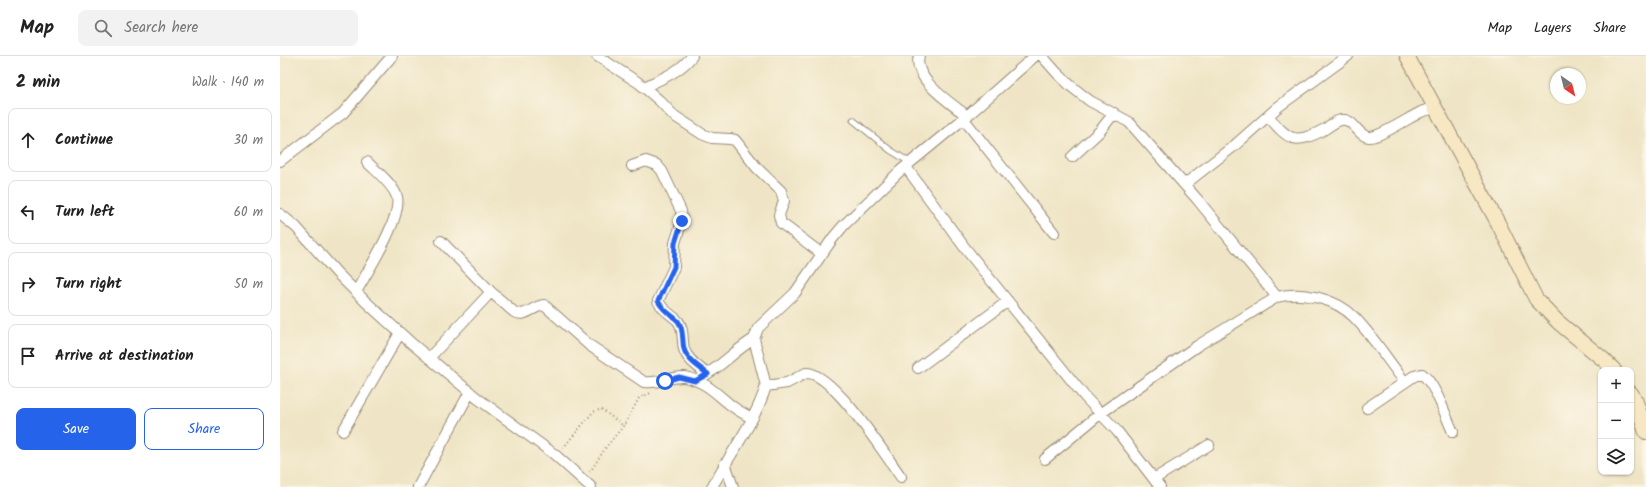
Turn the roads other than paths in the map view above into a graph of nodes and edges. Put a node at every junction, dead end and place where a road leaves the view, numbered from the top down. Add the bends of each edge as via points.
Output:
1 (392, 56) edge
2 (597, 56) edge
3 (692, 56) edge
4 (919, 56) edge
5 (1035, 56) edge
6 (1042, 56) edge
7 (1348, 56) edge
8 (1407, 56) edge
9 (644, 87) junction
10 (1436, 108) junction
11 (1114, 113) junction
12 (1268, 116) junction
13 (965, 117) junction
14 (853, 120) dead end
15 (1072, 157) dead end
16 (280, 161) edge
17 (367, 162) dead end
18 (908, 165) junction
19 (632, 166) dead end
20 (1185, 184) junction
21 (280, 214) edge
22 (1054, 233) dead end
23 (441, 241) dead end
24 (822, 254) junction
25 (356, 292) junction
26 (491, 292) junction
27 (1277, 297) junction
28 (1008, 301) junction
29 (400, 333) junction
30 (754, 339) junction
31 (429, 358) junction
32 (1611, 367) edge
33 (918, 368) dead end
34 (708, 374) junction
35 (695, 381) junction
36 (1405, 382) junction
37 (766, 386) junction
38 (470, 392) junction
39 (1634, 398) edge
40 (1366, 408) dead end
41 (1101, 413) junction
42 (752, 418) junction
43 (343, 431) dead end
44 (1453, 432) dead end
45 (1646, 432) edge
46 (1209, 444) dead end
47 (1045, 459) dead end
48 (725, 463) junction
49 (902, 477) dead end
50 (1154, 478) junction
51 (588, 485) edge
52 (418, 487) edge
53 (712, 487) edge
54 (733, 487) edge
55 (1160, 487) edge

1 - 16 street via 343,114
2 - 9 street
3 - 9 street via 672,73
4 - 13 street via 917,63 925,79
5 - 13 street
6 - 11 street via 1072,87 1090,101
7 - 12 street
8 - 10 main road
9 - 24 street via 673,115 702,134 738,143 781,191 784,201 779,215 781,222
10 - 12 street via 1423,111 1378,135 1369,137 1347,121 1341,120 1320,132 1296,139 1289,138
10 - 32 main road via 1536,299 1558,322
11 - 15 street via 1100,131
11 - 20 street via 1129,122
12 - 20 street
13 - 18 street
13 - 22 street
14 - 18 lane
17 - 25 street via 390,186 397,197 397,208 390,230
18 - 24 street via 844,225
18 - 28 street via 965,248
19 - 34 street via 646,162 657,165 681,212 682,221 675,243 674,267 658,301 681,326 684,350 688,357
20 - 27 street
21 - 25 street via 296,227
23 - 26 street
24 - 30 street via 792,296 758,328
25 - 29 street
26 - 31 street
26 - 35 street via 518,314 544,305 589,344 644,382 654,383 679,377
27 - 36 street via 1288,294 1320,297 1352,316
27 - 41 street via 1197,346
28 - 33 street
28 - 41 street via 1085,397
29 - 31 street
29 - 43 street
30 - 34 street
30 - 37 street
31 - 38 street
34 - 35 street
35 - 42 street via 705,384 735,409
36 - 40 street
36 - 44 street via 1422,374 1427,378
37 - 42 street
37 - 49 street via 787,383 806,373 818,376 858,417
38 - 51 street via 554,454
38 - 52 street
39 - 45 main road
41 - 47 street
41 - 50 street
42 - 48 street
46 - 50 street
48 - 53 street
48 - 54 street
50 - 55 street

